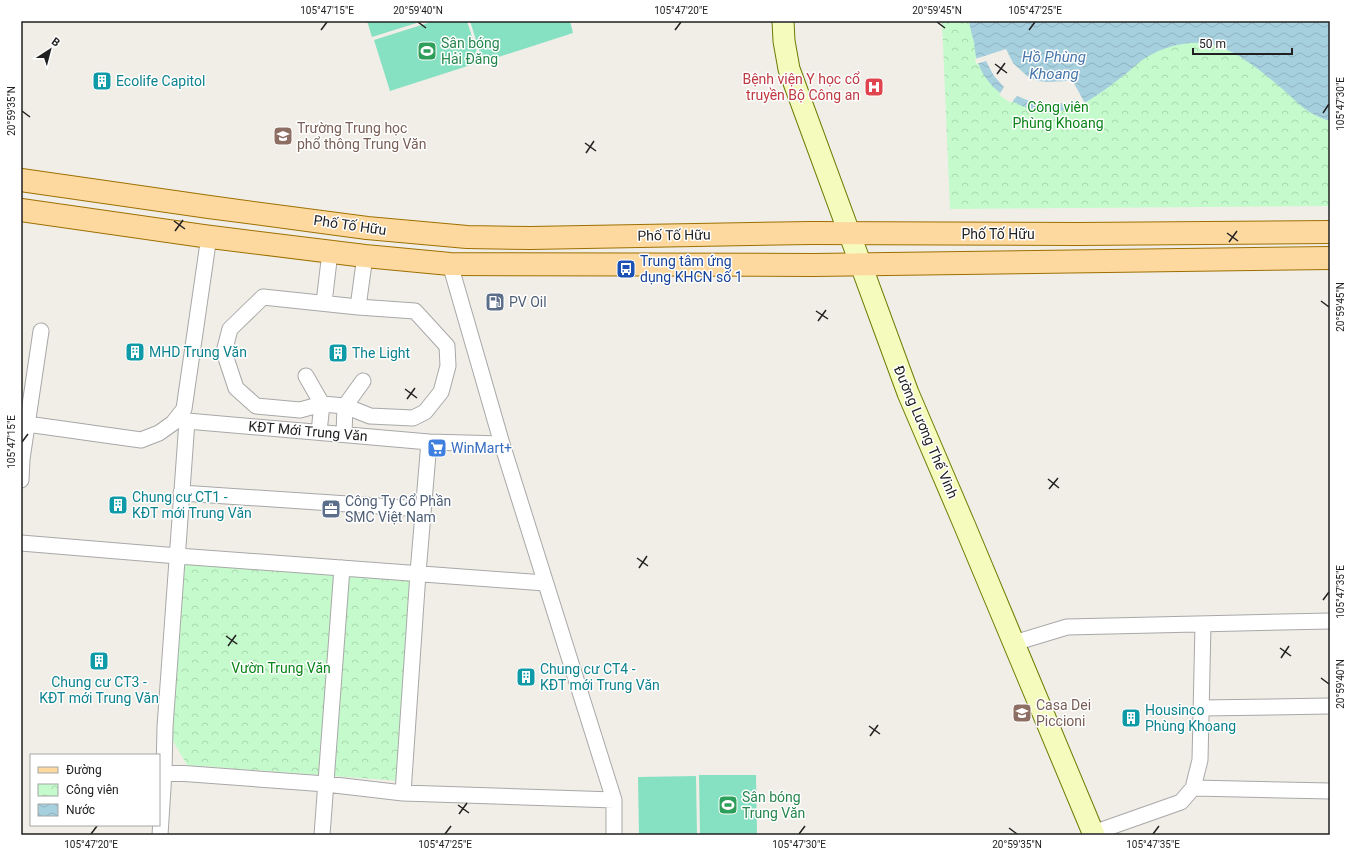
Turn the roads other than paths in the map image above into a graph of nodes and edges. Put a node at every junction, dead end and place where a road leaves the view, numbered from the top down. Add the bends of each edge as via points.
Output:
1 (783, 21) edge
2 (21, 180) edge
3 (209, 207) junction
4 (21, 210) edge
5 (1330, 232) edge
6 (848, 233) junction
7 (206, 236) junction
8 (330, 252) junction
9 (365, 256) junction
10 (1330, 258) edge
11 (450, 264) junction
12 (859, 264) junction
13 (324, 303) junction
14 (358, 307) junction
15 (41, 331) dead end
16 (306, 376) dead end
17 (363, 381) dead end
18 (322, 404) junction
19 (345, 406) junction
20 (27, 424) junction
21 (319, 432) junction
22 (344, 434) junction
23 (429, 442) junction
24 (502, 444) junction
25 (21, 480) edge
26 (181, 493) junction
27 (423, 509) junction
28 (21, 543) edge
29 (178, 556) junction
30 (342, 568) junction
31 (418, 573) junction
32 (545, 583) junction
33 (1330, 621) edge
34 (1203, 624) junction
35 (1014, 643) junction
36 (1330, 706) edge
37 (1201, 708) junction
38 (164, 772) junction
39 (326, 784) junction
40 (1193, 788) junction
41 (1330, 791) edge
42 (403, 793) junction
43 (614, 800) junction
44 (1094, 834) edge
45 (160, 835) edge
46 (322, 835) edge
47 (614, 835) edge

1 - 6 street, Đường Lương Thế Vinh via 789,69
2 - 3 main road, Phố Tố Hữu
3 - 6 main road, Phố Tố Hữu via 394,231 467,237
3 - 7 main road
4 - 7 main road, Phố Tố Hữu
5 - 6 main road, Phố Tố Hữu
6 - 12 street, Đường Lương Thế Vinh
7 - 8 main road, Phố Tố Hữu
7 - 20 street via 184,409 173,423 159,433 141,440
8 - 9 main road, Phố Tố Hữu
8 - 13 street
9 - 11 main road, Phố Tố Hữu
9 - 14 street
10 - 12 main road, Phố Tố Hữu
11 - 12 main road, Phố Tố Hữu
11 - 24 street
12 - 35 street, Đường Lương Thế Vinh via 908,393
13 - 14 street
13 - 18 street via 263,297 230,330 224,352 236,388 256,406 300,410
14 - 19 street via 415,311 447,346 448,366 441,392 425,412 413,418 370,416
15 - 20 street
16 - 18 street
17 - 19 street
18 - 19 street
18 - 21 street
19 - 22 street
20 - 25 street
21 - 22 street, KĐT Mới Trung Văn
21 - 26 street, KĐT Mới Trung Văn via 186,421
22 - 23 street, KĐT Mới Trung Văn
23 - 24 street, KĐT Mới Trung Văn
23 - 27 street
24 - 32 street
26 - 27 street
26 - 29 street, KĐT Mới Trung Văn
27 - 31 street
28 - 29 street
29 - 30 street
29 - 38 street, KĐT Mới Trung Văn
30 - 31 street
30 - 39 street
31 - 32 street
31 - 42 street
32 - 43 street
33 - 34 street
34 - 35 street via 1067,626
34 - 37 street
35 - 44 street, Đường Lương Thế Vinh
36 - 37 street
37 - 40 street via 1200,760
38 - 39 street
38 - 45 street, KĐT Mới Trung Văn
39 - 42 street
39 - 46 street
40 - 41 street
40 - 44 street via 1181,802
42 - 43 street
43 - 47 street

